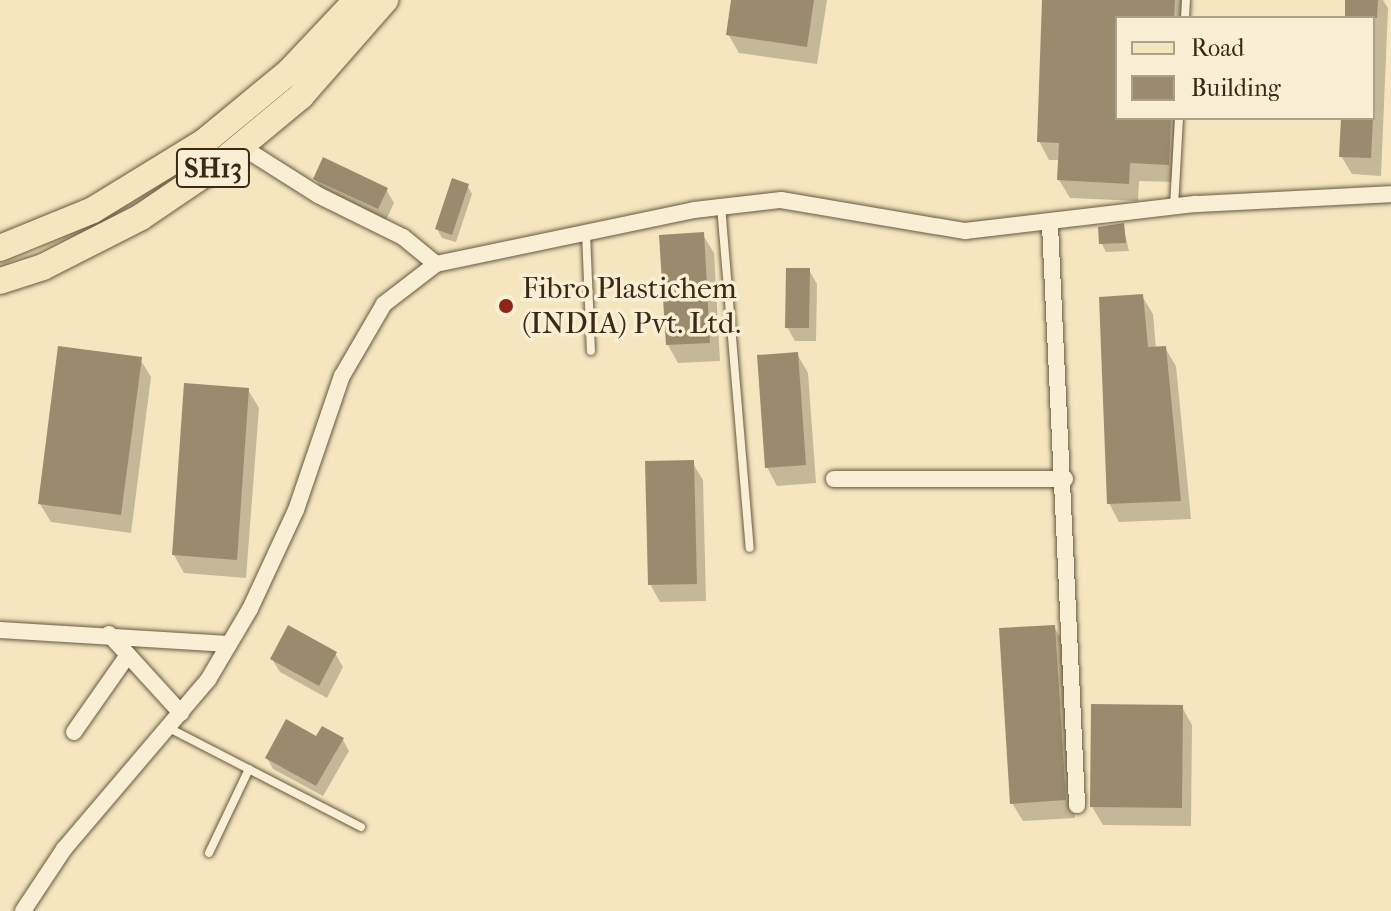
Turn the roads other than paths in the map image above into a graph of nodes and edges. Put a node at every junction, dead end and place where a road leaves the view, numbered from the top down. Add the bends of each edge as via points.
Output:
1 (357, 0) edge
2 (385, 0) edge
3 (1179, 120) edge
4 (239, 145) junction
5 (1391, 194) edge
6 (721, 205) junction
7 (1174, 207) junction
8 (1050, 225) junction
9 (586, 233) junction
10 (0, 248) edge
11 (436, 264) junction
12 (0, 281) edge
13 (591, 351) dead end
14 (834, 479) dead end
15 (1065, 479) junction
16 (750, 548) dead end
17 (0, 630) edge
18 (109, 634) junction
19 (229, 644) junction
20 (128, 655) junction
21 (181, 713) junction
22 (169, 728) junction
23 (74, 732) dead end
24 (249, 769) junction
25 (1077, 805) dead end
26 (361, 827) dead end
27 (209, 853) dead end
28 (23, 911) edge

1 - 10 main road, SH13 via 290,71 204,142 93,210
2 - 4 main road, SH13 via 301,96
3 - 7 lane
4 - 11 street via 318,195 403,237
4 - 12 main road, SH13 via 141,217 43,267
5 - 7 street
6 - 8 street via 781,200 965,231
6 - 9 street
6 - 16 lane
7 - 8 street
8 - 15 street
9 - 11 street
9 - 13 lane
11 - 19 street via 384,304 342,376 296,510
14 - 15 street
15 - 25 street
17 - 18 street
18 - 19 street
18 - 20 street
19 - 21 street
20 - 21 street
20 - 23 street
21 - 22 street
22 - 24 lane
22 - 28 street via 64,849
24 - 26 lane
24 - 27 lane

